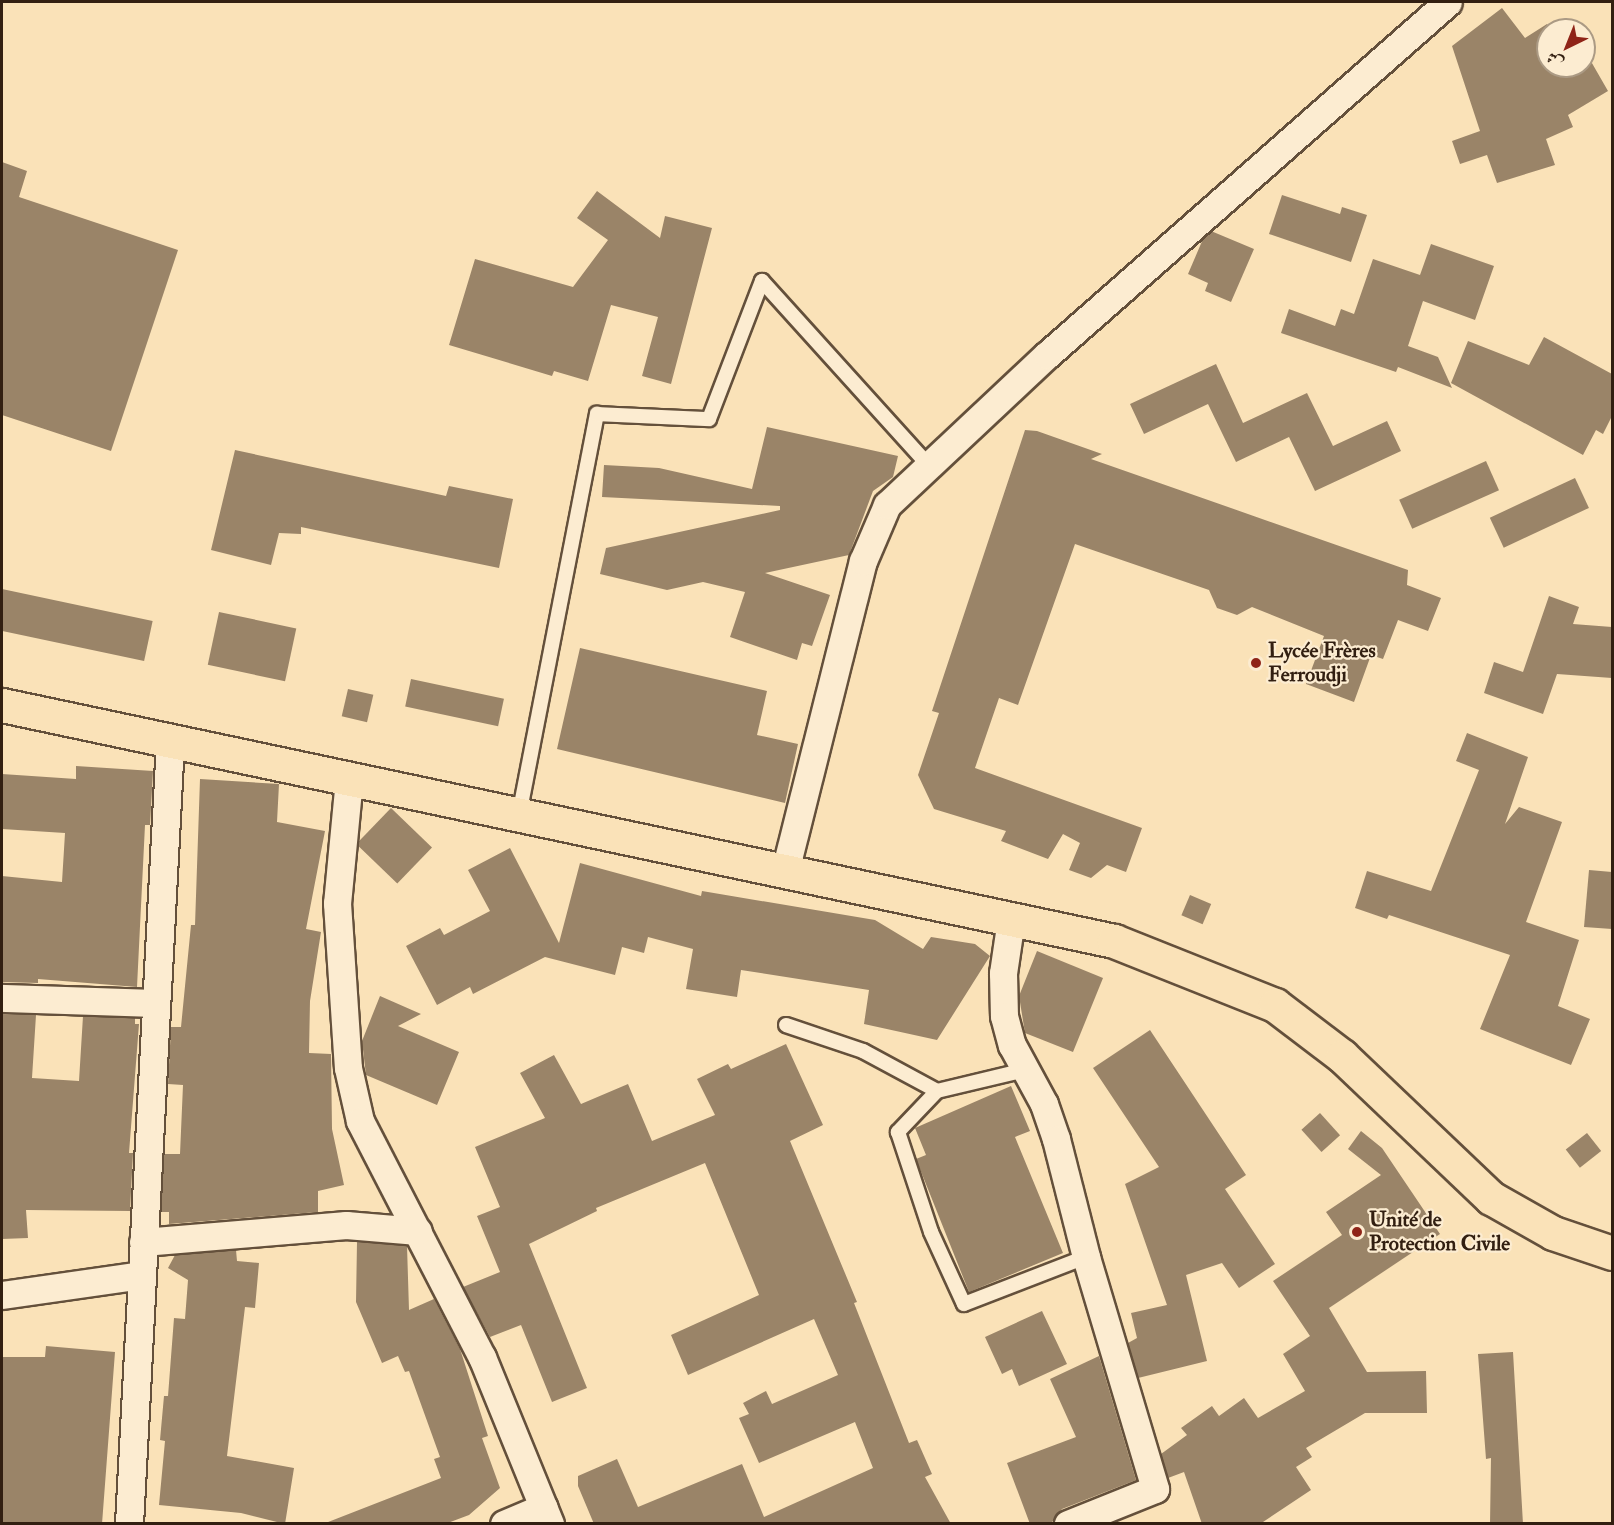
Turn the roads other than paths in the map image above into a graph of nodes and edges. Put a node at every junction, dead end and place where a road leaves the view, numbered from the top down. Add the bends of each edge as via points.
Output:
1 (1448, 2) edge
2 (929, 466) junction
3 (2, 705) edge
4 (170, 741) junction
5 (349, 779) junction
6 (519, 815) junction
7 (785, 871) junction
8 (1011, 919) junction
9 (2, 998) edge
10 (156, 1003) junction
11 (786, 1025) dead end
12 (1025, 1070) junction
13 (937, 1091) junction
14 (418, 1231) junction
15 (143, 1242) junction
16 (1612, 1253) edge
17 (1086, 1257) junction
18 (142, 1275) junction
19 (2, 1295) edge
20 (547, 1515) edge
21 (129, 1524) edge
22 (504, 1524) edge
23 (1068, 1524) edge

1 - 2 street via 1047,356
2 - 6 lane via 762,281 709,419 597,414
2 - 7 street via 887,505 863,561
3 - 4 main road
4 - 5 main road
4 - 10 street
5 - 6 main road
5 - 14 street via 337,903 348,1068 360,1121
6 - 7 main road
7 - 8 main road
8 - 12 street via 1003,973 1004,1016 1012,1045
8 - 16 main road via 1114,941 1275,1005 1342,1056 1491,1198 1553,1233
9 - 10 street
10 - 15 street
11 - 13 lane via 863,1051
12 - 13 lane
12 - 17 street via 1044,1104 1056,1139
13 - 17 lane via 898,1132 930,1232 963,1304
14 - 15 street via 346,1225
14 - 20 street via 482,1357
15 - 18 street
17 - 23 street via 1155,1489
18 - 19 street
18 - 21 street
20 - 22 street

